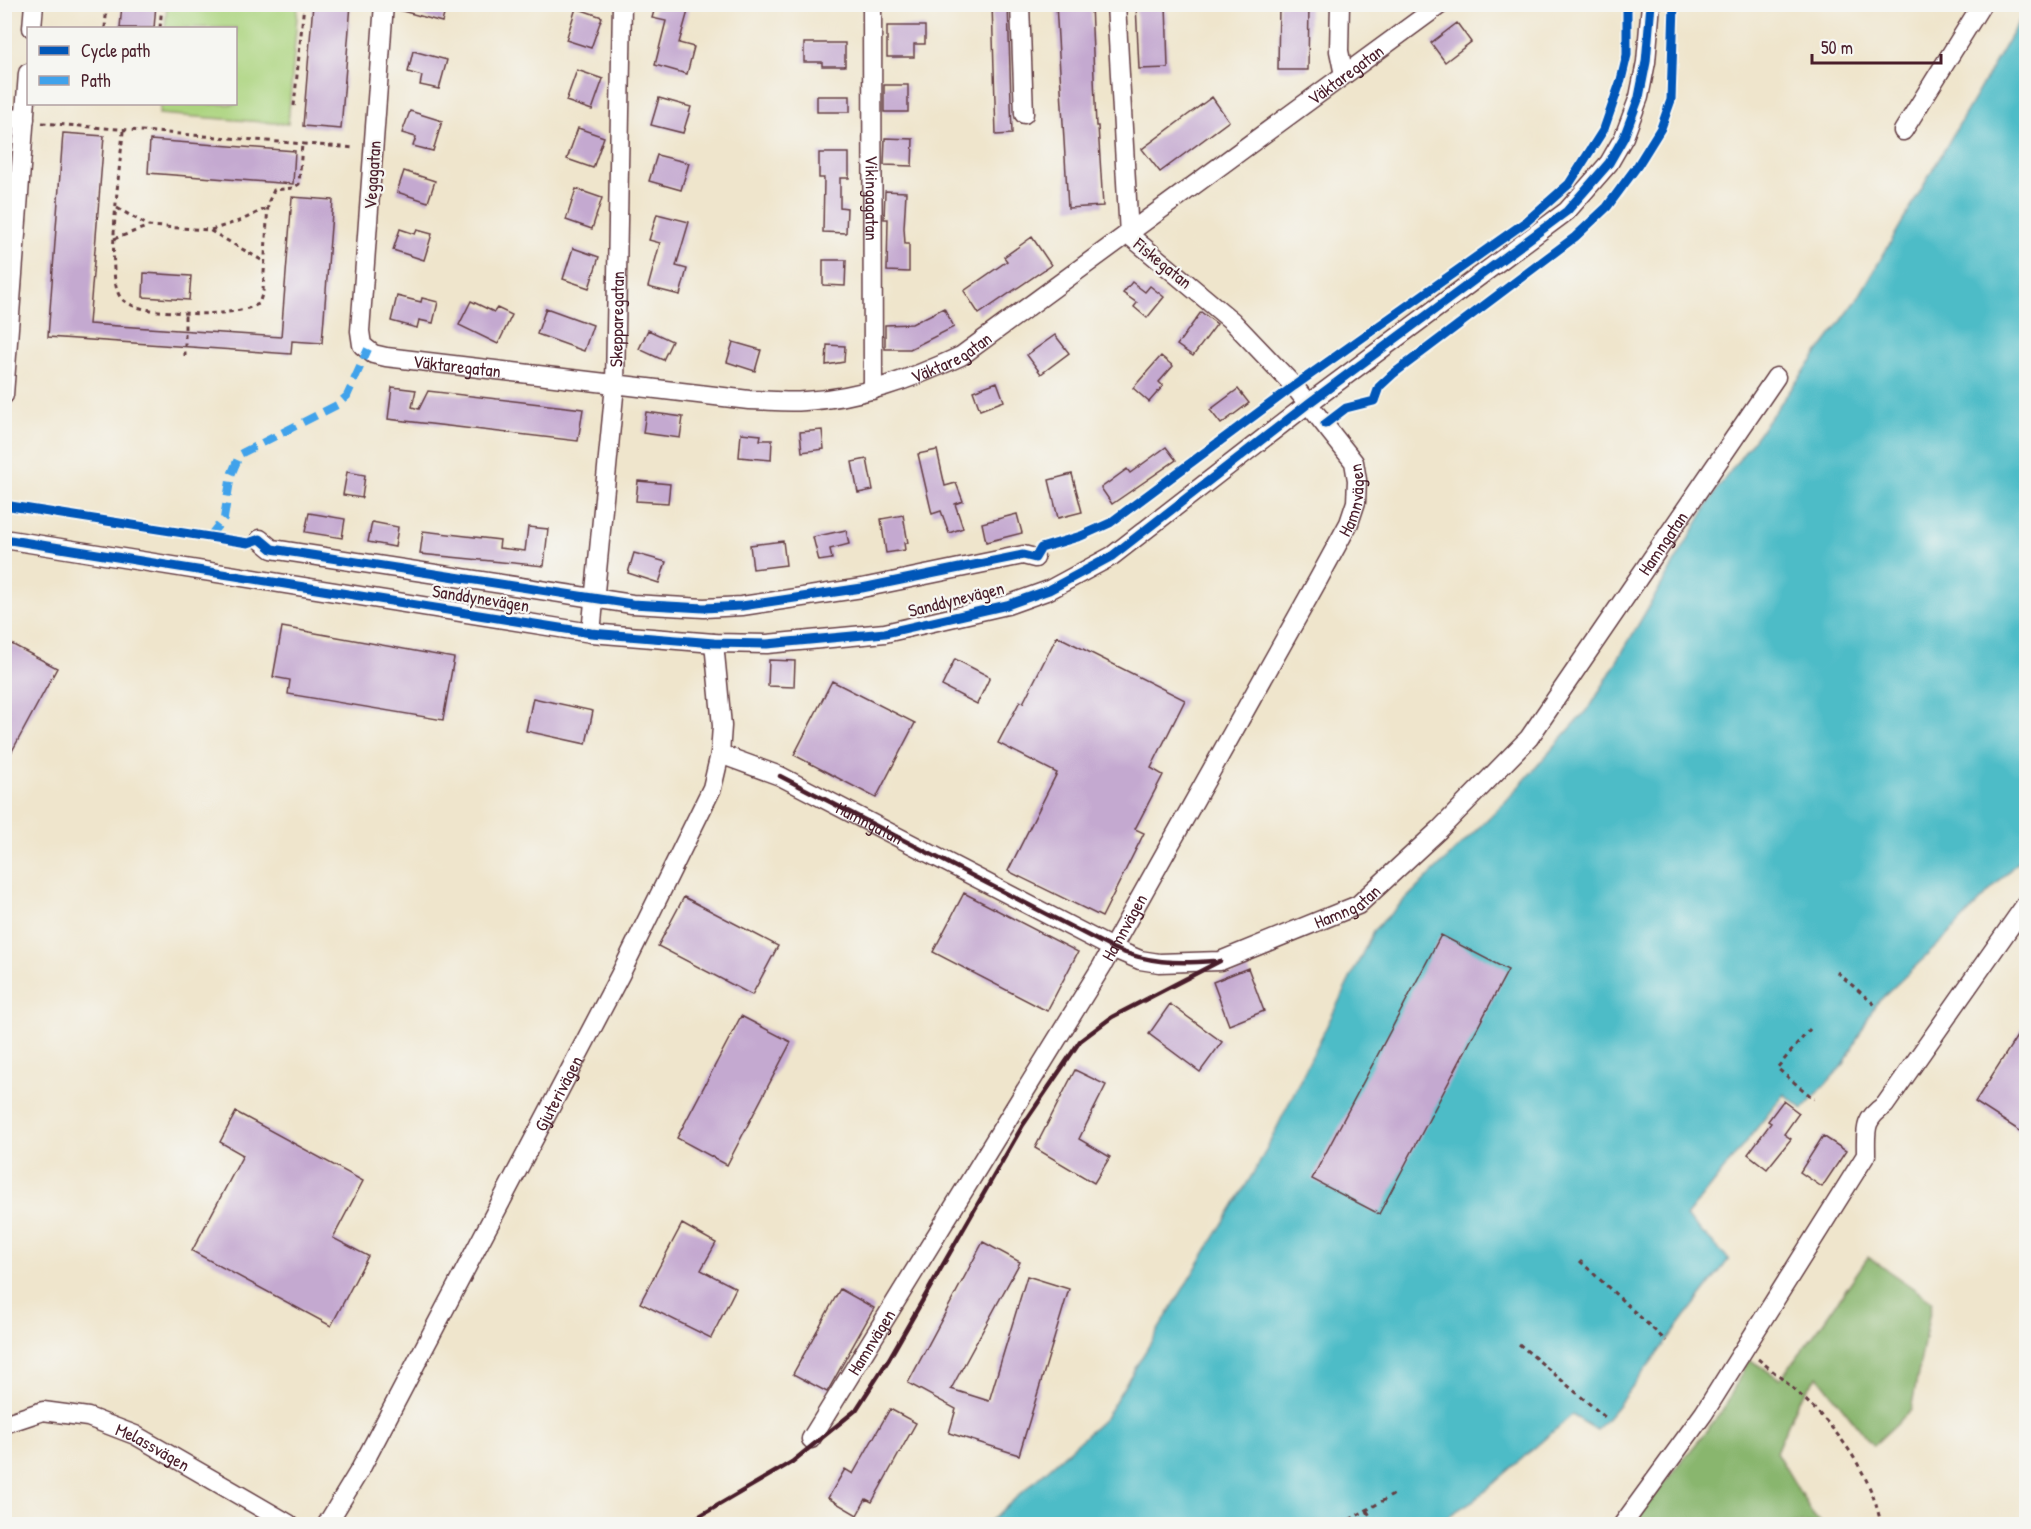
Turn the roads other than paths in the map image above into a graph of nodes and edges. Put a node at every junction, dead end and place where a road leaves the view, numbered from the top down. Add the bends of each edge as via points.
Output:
1 (33, 4) edge
2 (384, 4) edge
3 (622, 4) edge
4 (872, 4) edge
5 (1020, 4) edge
6 (1116, 4) edge
7 (1340, 4) edge
8 (1441, 4) edge
9 (1651, 4) edge
10 (1982, 4) edge
11 (32, 27) edge
12 (1344, 75) junction
13 (30, 105) edge
14 (1024, 114) dead end
15 (4, 118) edge
16 (31, 121) junction
17 (1903, 131) dead end
18 (1129, 235) junction
19 (11, 240) edge
20 (362, 345) joint
21 (1776, 378) dead end
22 (615, 385) junction
23 (873, 390) junction
24 (4, 396) edge
25 (1309, 404) junction
26 (4, 538) edge
27 (260, 539) dead end
28 (1035, 558) dead end
29 (595, 597) junction
30 (591, 633) junction
31 (714, 643) junction
32 (720, 754) junction
33 (2026, 904) edge
34 (1112, 948) junction
35 (4, 1424) edge
36 (811, 1439) dead end
37 (289, 1524) edge
38 (327, 1524) edge
39 (1623, 1524) edge

1 - 11 street
2 - 20 street, Vegagatan
3 - 22 street, Skepparegatan
4 - 23 street, Vikingagatan
5 - 14 street
6 - 18 street, Fiskegatan
7 - 12 street
8 - 12 street, Väktaregatan
9 - 25 street, Sanddynevägen via 1639,97 1624,137 1591,186 1540,234
10 - 17 street
12 - 18 street, Väktaregatan
13 - 16 street
15 - 16 street
16 - 19 street
18 - 23 street, Väktaregatan via 961,356 916,377
18 - 25 street, Fiskegatan via 1232,321
19 - 24 street
20 - 22 street, Väktaregatan via 373,354 386,357
21 - 34 street, Hamngatan via 1529,738 1358,905 1220,961 1160,963 1140,960
22 - 23 street, Väktaregatan via 748,400 794,401
22 - 29 street, Skepparegatan
25 - 31 street, Sanddynevägen via 1112,556 1049,590 885,633 766,644
25 - 34 street, Hamnvägen via 1354,462 1356,502 1349,522
26 - 30 street, Sanddynevägen
27 - 29 street, Sanddynevägen via 272,549
28 - 29 street, Sanddynevägen via 1023,555 862,588 742,606 668,607
29 - 30 street, Skepparegatan
30 - 31 street, Sanddynevägen
31 - 32 street, Gjuterivägen via 722,726
32 - 34 street, Hamngatan via 780,776
32 - 38 street, Gjuterivägen via 712,788 621,975 361,1468
33 - 39 street via 1885,1106 1872,1114 1866,1128 1866,1155 1704,1413
34 - 36 street, Hamnvägen
35 - 37 street, Melassvägen via 43,1411 88,1418 135,1435

